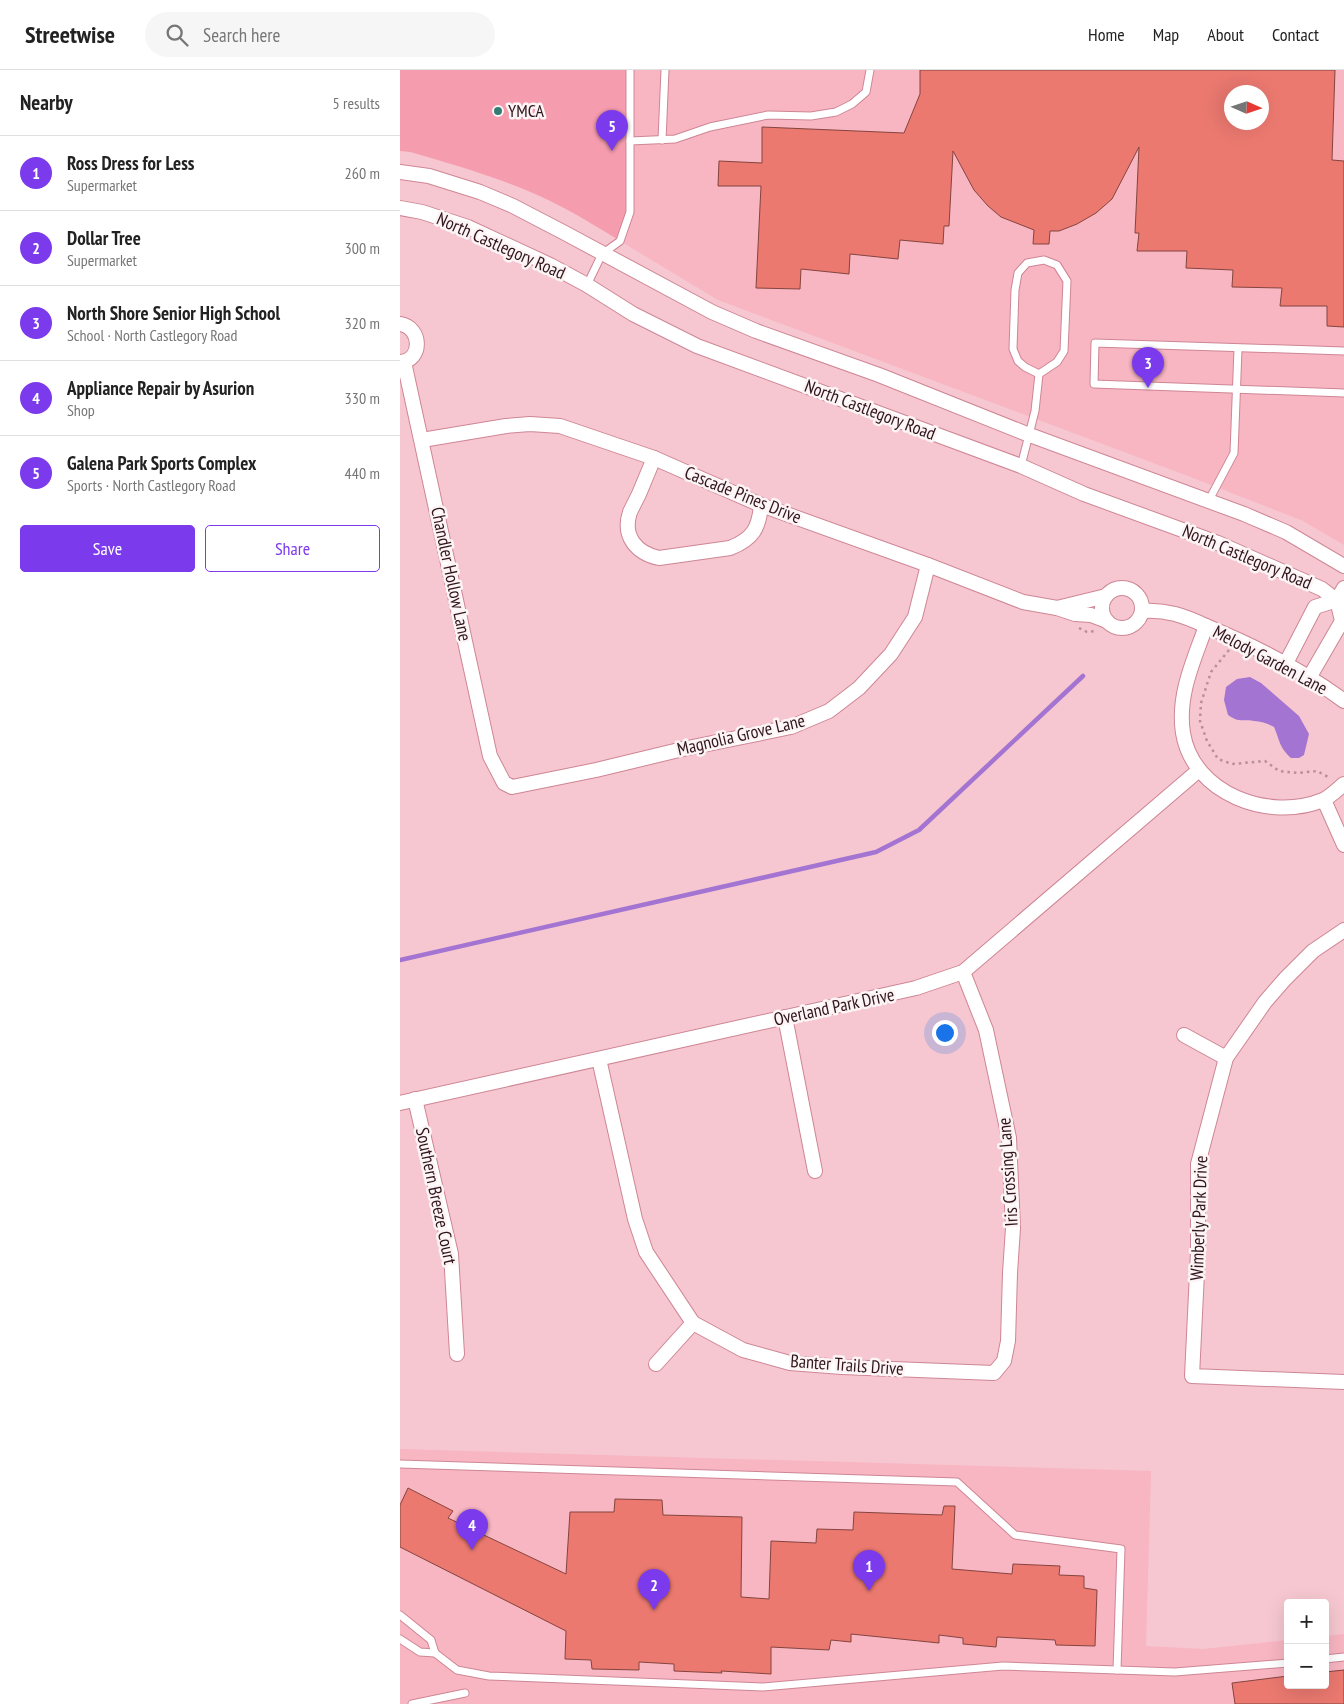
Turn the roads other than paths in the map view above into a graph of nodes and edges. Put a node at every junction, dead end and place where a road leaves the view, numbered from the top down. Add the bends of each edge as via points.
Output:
1 (630, 70) edge
2 (664, 70) edge
3 (870, 70) edge
4 (662, 140) junction
5 (630, 141) junction
6 (400, 172) edge
7 (400, 208) edge
8 (602, 254) junction
9 (587, 285) junction
10 (400, 324) edge
11 (1238, 349) junction
12 (1344, 351) edge
13 (402, 362) edge
14 (1039, 374) junction
15 (1237, 388) junction
16 (1344, 392) edge
17 (1030, 435) junction
18 (422, 440) junction
19 (654, 458) junction
20 (1021, 466) junction
21 (1208, 502) junction
22 (762, 505) junction
23 (928, 565) junction
24 (1344, 566) edge
25 (1106, 596) junction
26 (1342, 598) edge
27 (1057, 608) junction
28 (1142, 611) junction
29 (1107, 620) junction
30 (1206, 626) junction
31 (1285, 665) junction
32 (1309, 678) junction
33 (1344, 701) edge
34 (1199, 770) junction
35 (504, 784) joint
36 (1343, 784) edge
37 (1324, 800) junction
38 (1344, 845) edge
39 (1344, 930) edge
40 (963, 972) junction
41 (785, 1017) junction
42 (1184, 1035) dead end
43 (599, 1058) junction
44 (1226, 1058) junction
45 (415, 1099) junction
46 (400, 1103) edge
47 (815, 1171) dead end
48 (693, 1323) junction
49 (457, 1354) dead end
50 (656, 1364) dead end
51 (994, 1373) joint
52 (1344, 1382) edge
53 (400, 1464) edge
54 (400, 1615) edge
55 (400, 1639) edge
56 (436, 1653) junction
57 (1344, 1657) edge
58 (1329, 1659) edge
59 (1284, 1663) edge
60 (1117, 1670) junction
61 (465, 1693) dead end
62 (412, 1704) edge

1 - 5 lane
2 - 4 lane
3 - 4 lane via 866,92 836,112 811,116 768,115
4 - 5 lane
5 - 8 lane via 630,212 620,241
6 - 8 street, North Castlegory Road via 429,176 480,192 514,206
7 - 9 street, North Castlegory Road via 468,227 550,264
8 - 9 lane
8 - 17 street, North Castlegory Road via 712,312 756,331 879,375
9 - 20 street, North Castlegory Road via 633,314 697,346
10 - 13 street, Chandler Hollow Lane via 414,332 418,346 414,354
11 - 12 lane
11 - 15 lane
11 - 15 lane via 1095,343 1094,384
13 - 18 street, Chandler Hollow Lane
14 - 14 lane via 1057,362 1065,342 1067,280 1057,264 1044,260 1027,263 1018,273 1015,290 1013,348 1018,361
14 - 17 lane
15 - 16 lane
15 - 21 lane via 1234,453
17 - 20 lane
17 - 21 street, North Castlegory Road
18 - 19 street, Cascade Pines Drive via 506,426 560,426
18 - 35 street, Chandler Hollow Lane via 490,756
19 - 22 street, Cascade Pines Drive
19 - 22 street via 628,522 632,542 648,556 659,558 740,544 756,528
20 - 26 street, North Castlegory Road via 1084,494 1218,543
21 - 24 street, North Castlegory Road via 1286,532
22 - 23 street, Cascade Pines Drive
23 - 27 street, Cascade Pines Drive via 1023,602
23 - 35 street, Magnolia Grove Lane via 915,617 891,654 859,688 829,711 791,727 683,748 524,786
25 - 27 street, Cascade Pines Drive
25 - 28 street via 1118,588 1128,589 1139,597
25 - 29 street via 1102,607
26 - 31 street via 1315,607
26 - 32 street via 1342,621
27 - 29 street, Cascade Pines Drive
28 - 29 street via 1138,620 1127,628 1112,625
28 - 30 street via 1178,614
30 - 31 street, Melody Garden Lane
30 - 34 street, Melody Garden Lane via 1187,678 1181,708 1183,734
31 - 32 street, Melody Garden Lane
32 - 33 street, Melody Garden Lane
34 - 37 street, Melody Garden Lane via 1239,800 1259,806 1295,806
34 - 40 street, Overland Park Drive
36 - 37 street, Melody Garden Lane
37 - 38 street
39 - 44 street, Wimberly Park Drive via 1312,951 1284,979
40 - 41 street, Overland Park Drive via 916,988
40 - 51 street, Iris Crossing Lane via 986,1030 1009,1138 1013,1228 1008,1342 1004,1361
41 - 43 street, Overland Park Drive
41 - 47 street
42 - 44 street
43 - 45 street, Overland Park Drive
43 - 48 street, Banter Trails Drive via 635,1219 646,1252
44 - 52 street, Wimberly Park Drive via 1198,1164 1192,1376
45 - 46 street, Overland Park Drive
45 - 49 street, Southern Breeze Court via 451,1254
48 - 50 street
48 - 51 street, Banter Trails Drive via 743,1350 790,1363
53 - 60 lane via 957,1482 1015,1535 1121,1549
54 - 56 lane via 431,1640
55 - 56 lane via 420,1652
56 - 60 lane via 457,1670 489,1676 752,1687 1003,1666
57 - 58 lane
59 - 60 lane via 1192,1672
61 - 62 lane

